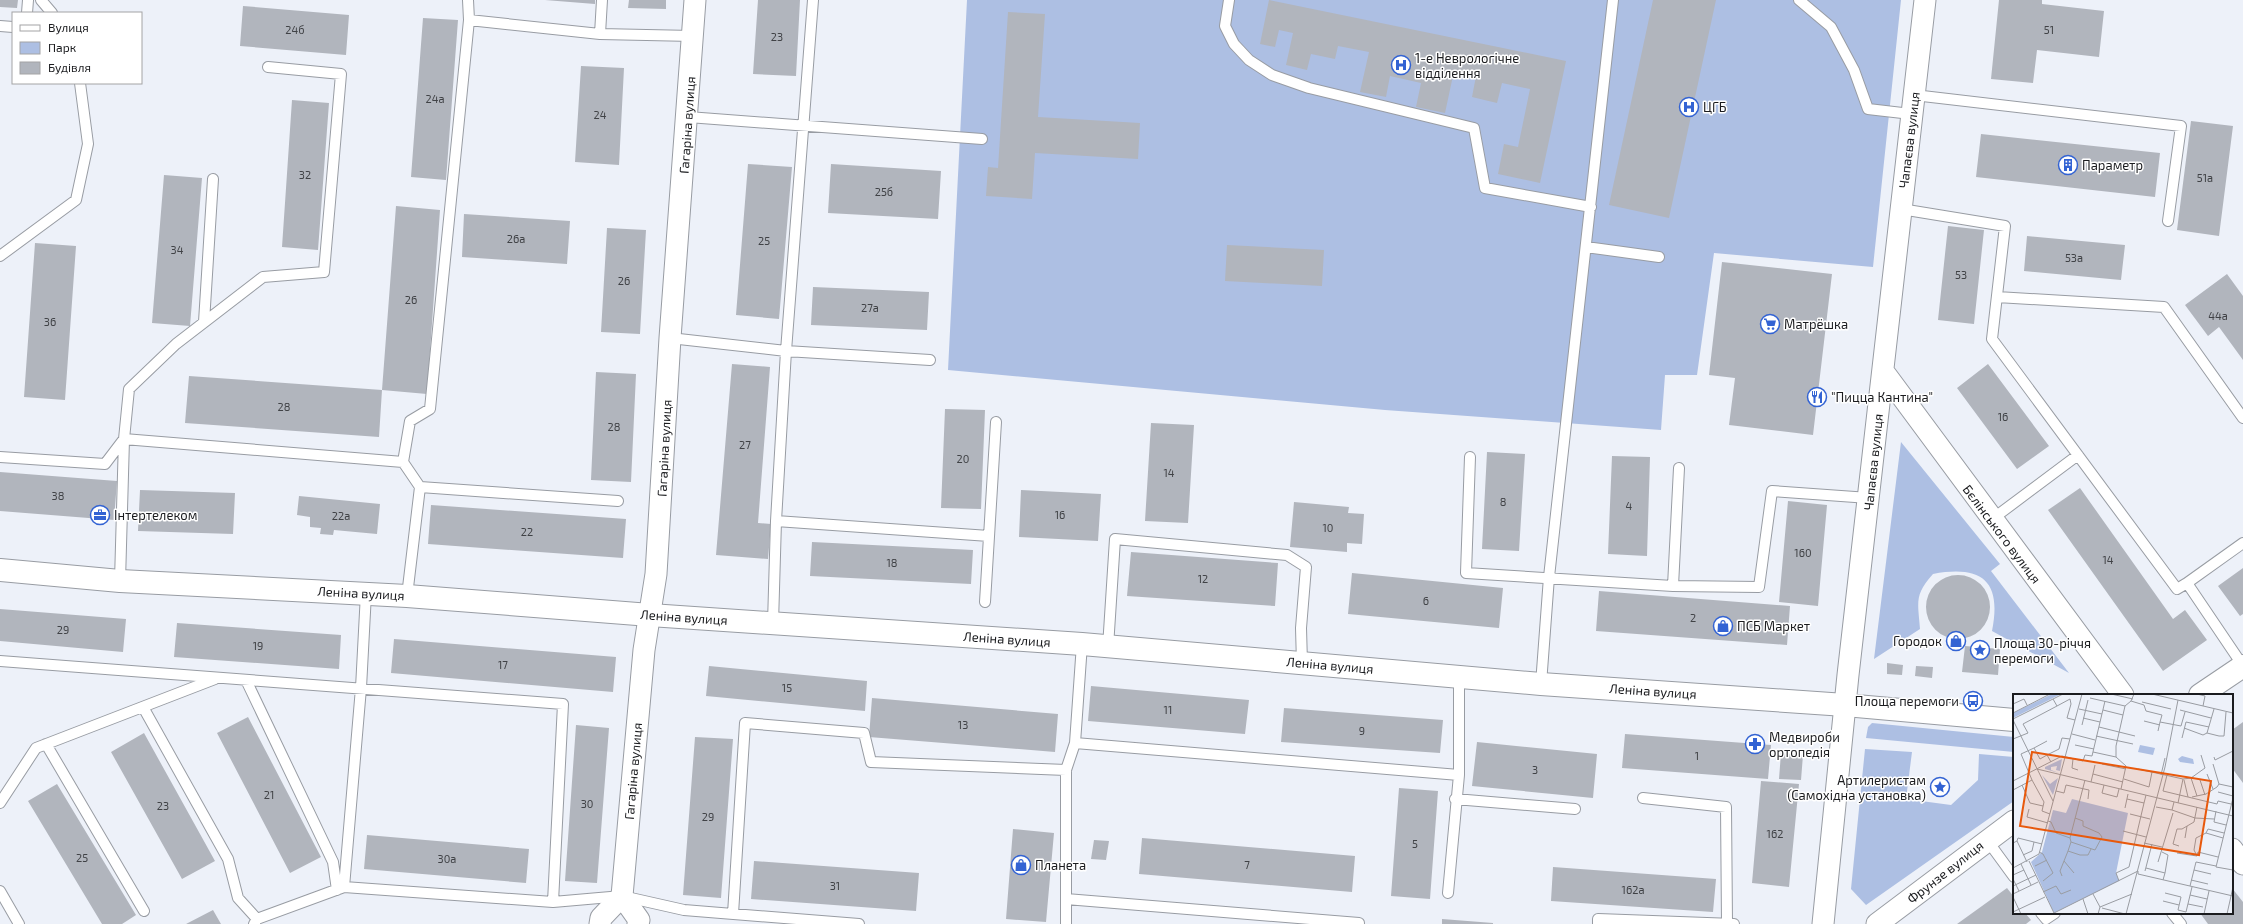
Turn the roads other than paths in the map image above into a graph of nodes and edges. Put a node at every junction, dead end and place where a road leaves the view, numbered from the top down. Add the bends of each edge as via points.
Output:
1 (28, 0) edge
2 (41, 0) edge
3 (468, 0) edge
4 (602, 0) edge
5 (695, 0) edge
6 (813, 0) edge
7 (1229, 0) edge
8 (1613, 0) edge
9 (1799, 0) edge
10 (1925, 0) edge
11 (27, 12) edge
12 (51, 12) edge
13 (469, 20) junction
14 (0, 26) edge
15 (12, 27) edge
16 (600, 34) junction
17 (693, 36) junction
18 (268, 67) dead end
19 (80, 84) edge
20 (1913, 105) junction
21 (688, 117) junction
22 (803, 125) junction
23 (982, 139) dead end
24 (214, 179) dead end
25 (1591, 207) junction
26 (1901, 209) junction
27 (2168, 221) dead end
28 (1586, 247) junction
29 (0, 256) edge
30 (1659, 257) dead end
31 (1997, 298) junction
32 (204, 322) junction
33 (670, 338) junction
34 (786, 351) junction
35 (930, 360) dead end
36 (1883, 371) junction
37 (2243, 418) edge
38 (996, 422) dead end
39 (124, 439) junction
40 (2078, 456) junction
41 (0, 457) edge
42 (1470, 457) dead end
43 (403, 462) junction
44 (1679, 468) dead end
45 (420, 487) junction
46 (1869, 498) junction
47 (618, 501) dead end
48 (1991, 520) junction
49 (776, 521) junction
50 (989, 536) junction
51 (2243, 543) edge
52 (0, 570) edge
53 (1549, 577) junction
54 (120, 581) junction
55 (2187, 583) junction
56 (1673, 586) junction
57 (366, 593) junction
58 (407, 596) junction
59 (985, 602) dead end
60 (650, 615) junction
61 (773, 623) junction
62 (1082, 644) junction
63 (1108, 646) junction
64 (0, 661) edge
65 (1302, 663) junction
66 (2243, 666) edge
67 (1459, 676) junction
68 (219, 678) junction
69 (246, 680) junction
70 (1541, 684) junction
71 (361, 688) junction
72 (2121, 694) edge
73 (2201, 694) edge
74 (1845, 705) junction
75 (143, 707) junction
76 (2013, 720) edge
77 (1075, 743) junction
78 (46, 744) junction
79 (1066, 770) junction
80 (1459, 775) junction
81 (1643, 798) dead end
82 (1455, 799) junction
83 (0, 803) edge
84 (1575, 809) dead end
85 (2013, 822) edge
86 (1987, 840) junction
87 (2233, 850) edge
88 (2243, 864) edge
89 (2013, 876) edge
90 (341, 889) junction
91 (0, 891) edge
92 (1448, 894) dead end
93 (622, 896) junction
94 (1066, 899) junction
95 (552, 902) junction
96 (144, 911) dead end
97 (733, 914) junction
98 (2053, 914) edge
99 (2173, 914) edge
100 (2042, 919) edge
101 (256, 922) edge
102 (1359, 923) edge
103 (19, 924) edge
104 (600, 924) edge
105 (638, 924) edge
106 (859, 924) edge
107 (1066, 924) edge
108 (1598, 924) edge
109 (1731, 924) edge
110 (1823, 924) edge
111 (1877, 924) edge
112 (2181, 924) edge

1 - 11 lane
2 - 12 lane
3 - 13 lane
4 - 16 lane
5 - 17 street, Гагаріна вулиця
6 - 22 lane
7 - 25 lane via 1225,26 1234,44 1249,60 1272,75 1309,88 1474,128 1485,188
8 - 25 lane
9 - 20 lane via 1831,28 1854,70 1868,109
10 - 20 street, Чапаєва вулиця
13 - 16 lane
13 - 43 lane via 430,409 410,421
14 - 15 lane
16 - 17 lane
17 - 21 street, Гагаріна вулиця
18 - 32 lane via 341,74 324,272 263,277
19 - 29 lane via 88,144 76,200
20 - 26 street, Чапаєва вулиця
20 - 27 lane via 2181,126
21 - 22 lane
21 - 33 street, Гагаріна вулиця
22 - 23 lane
22 - 34 lane
24 - 32 lane
25 - 28 lane
26 - 31 lane via 2005,226
26 - 36 street, Чапаєва вулиця
28 - 30 lane
28 - 53 lane
31 - 37 lane via 2164,307
31 - 40 lane via 1992,339
32 - 39 lane via 176,344 129,389
33 - 34 lane
33 - 60 street, Гагаріна вулиця via 656,574
34 - 35 lane
34 - 49 lane
36 - 46 street, Чапаєва вулиця
36 - 48 street, Бєлінського вулиця
38 - 50 lane
39 - 41 lane via 105,464
39 - 43 lane
39 - 54 lane
40 - 48 lane
40 - 55 lane via 2177,589
42 - 53 lane via 1466,573
43 - 45 lane
44 - 56 lane
45 - 47 lane
45 - 58 lane
46 - 56 lane via 1772,491 1759,586
46 - 74 street, Чапаєва вулиця
48 - 72 street, Бєлінського вулиця
49 - 50 lane
49 - 61 lane
50 - 59 lane
51 - 55 lane
52 - 54 street, Леніна вулиця
53 - 56 lane
53 - 70 lane
54 - 57 street, Леніна вулиця
55 - 66 lane
57 - 58 street, Леніна вулиця
57 - 71 lane
58 - 60 street, Леніна вулиця
60 - 61 street, Леніна вулиця
60 - 93 street, Гагаріна вулиця via 644,650
61 - 62 street, Леніна вулиця
62 - 63 street, Леніна вулиця
62 - 77 lane
63 - 65 street, Леніна вулиця
63 - 65 lane via 1115,539 1287,555 1306,567 1301,628
64 - 68 lane
65 - 67 street, Леніна вулиця
66 - 73 street
67 - 70 street, Леніна вулиця
67 - 80 lane
68 - 69 lane
68 - 75 lane
69 - 71 lane
69 - 90 lane via 333,862
70 - 74 street, Леніна вулиця
71 - 90 lane
71 - 95 lane via 563,704
74 - 76 street, Леніна вулиця
74 - 110 street, Чапаєва вулиця
75 - 78 lane
75 - 101 lane via 228,859 238,898
77 - 79 lane
77 - 80 lane
78 - 83 lane via 36,748
78 - 96 lane
79 - 94 lane
79 - 97 lane via 871,762 864,734 745,723
80 - 82 lane
81 - 109 lane via 1726,807
82 - 84 lane
82 - 92 lane
85 - 86 street, Фрунзе вулиця
86 - 89 lane
86 - 111 street, Фрунзе вулиця
87 - 88 street
90 - 95 lane
90 - 101 lane
91 - 103 lane
93 - 95 lane
93 - 97 lane via 684,910
93 - 104 street via 601,918
93 - 105 street via 639,920
94 - 102 lane
94 - 107 lane
97 - 106 lane
98 - 100 lane
99 - 112 lane
108 - 109 lane via 1598,919

